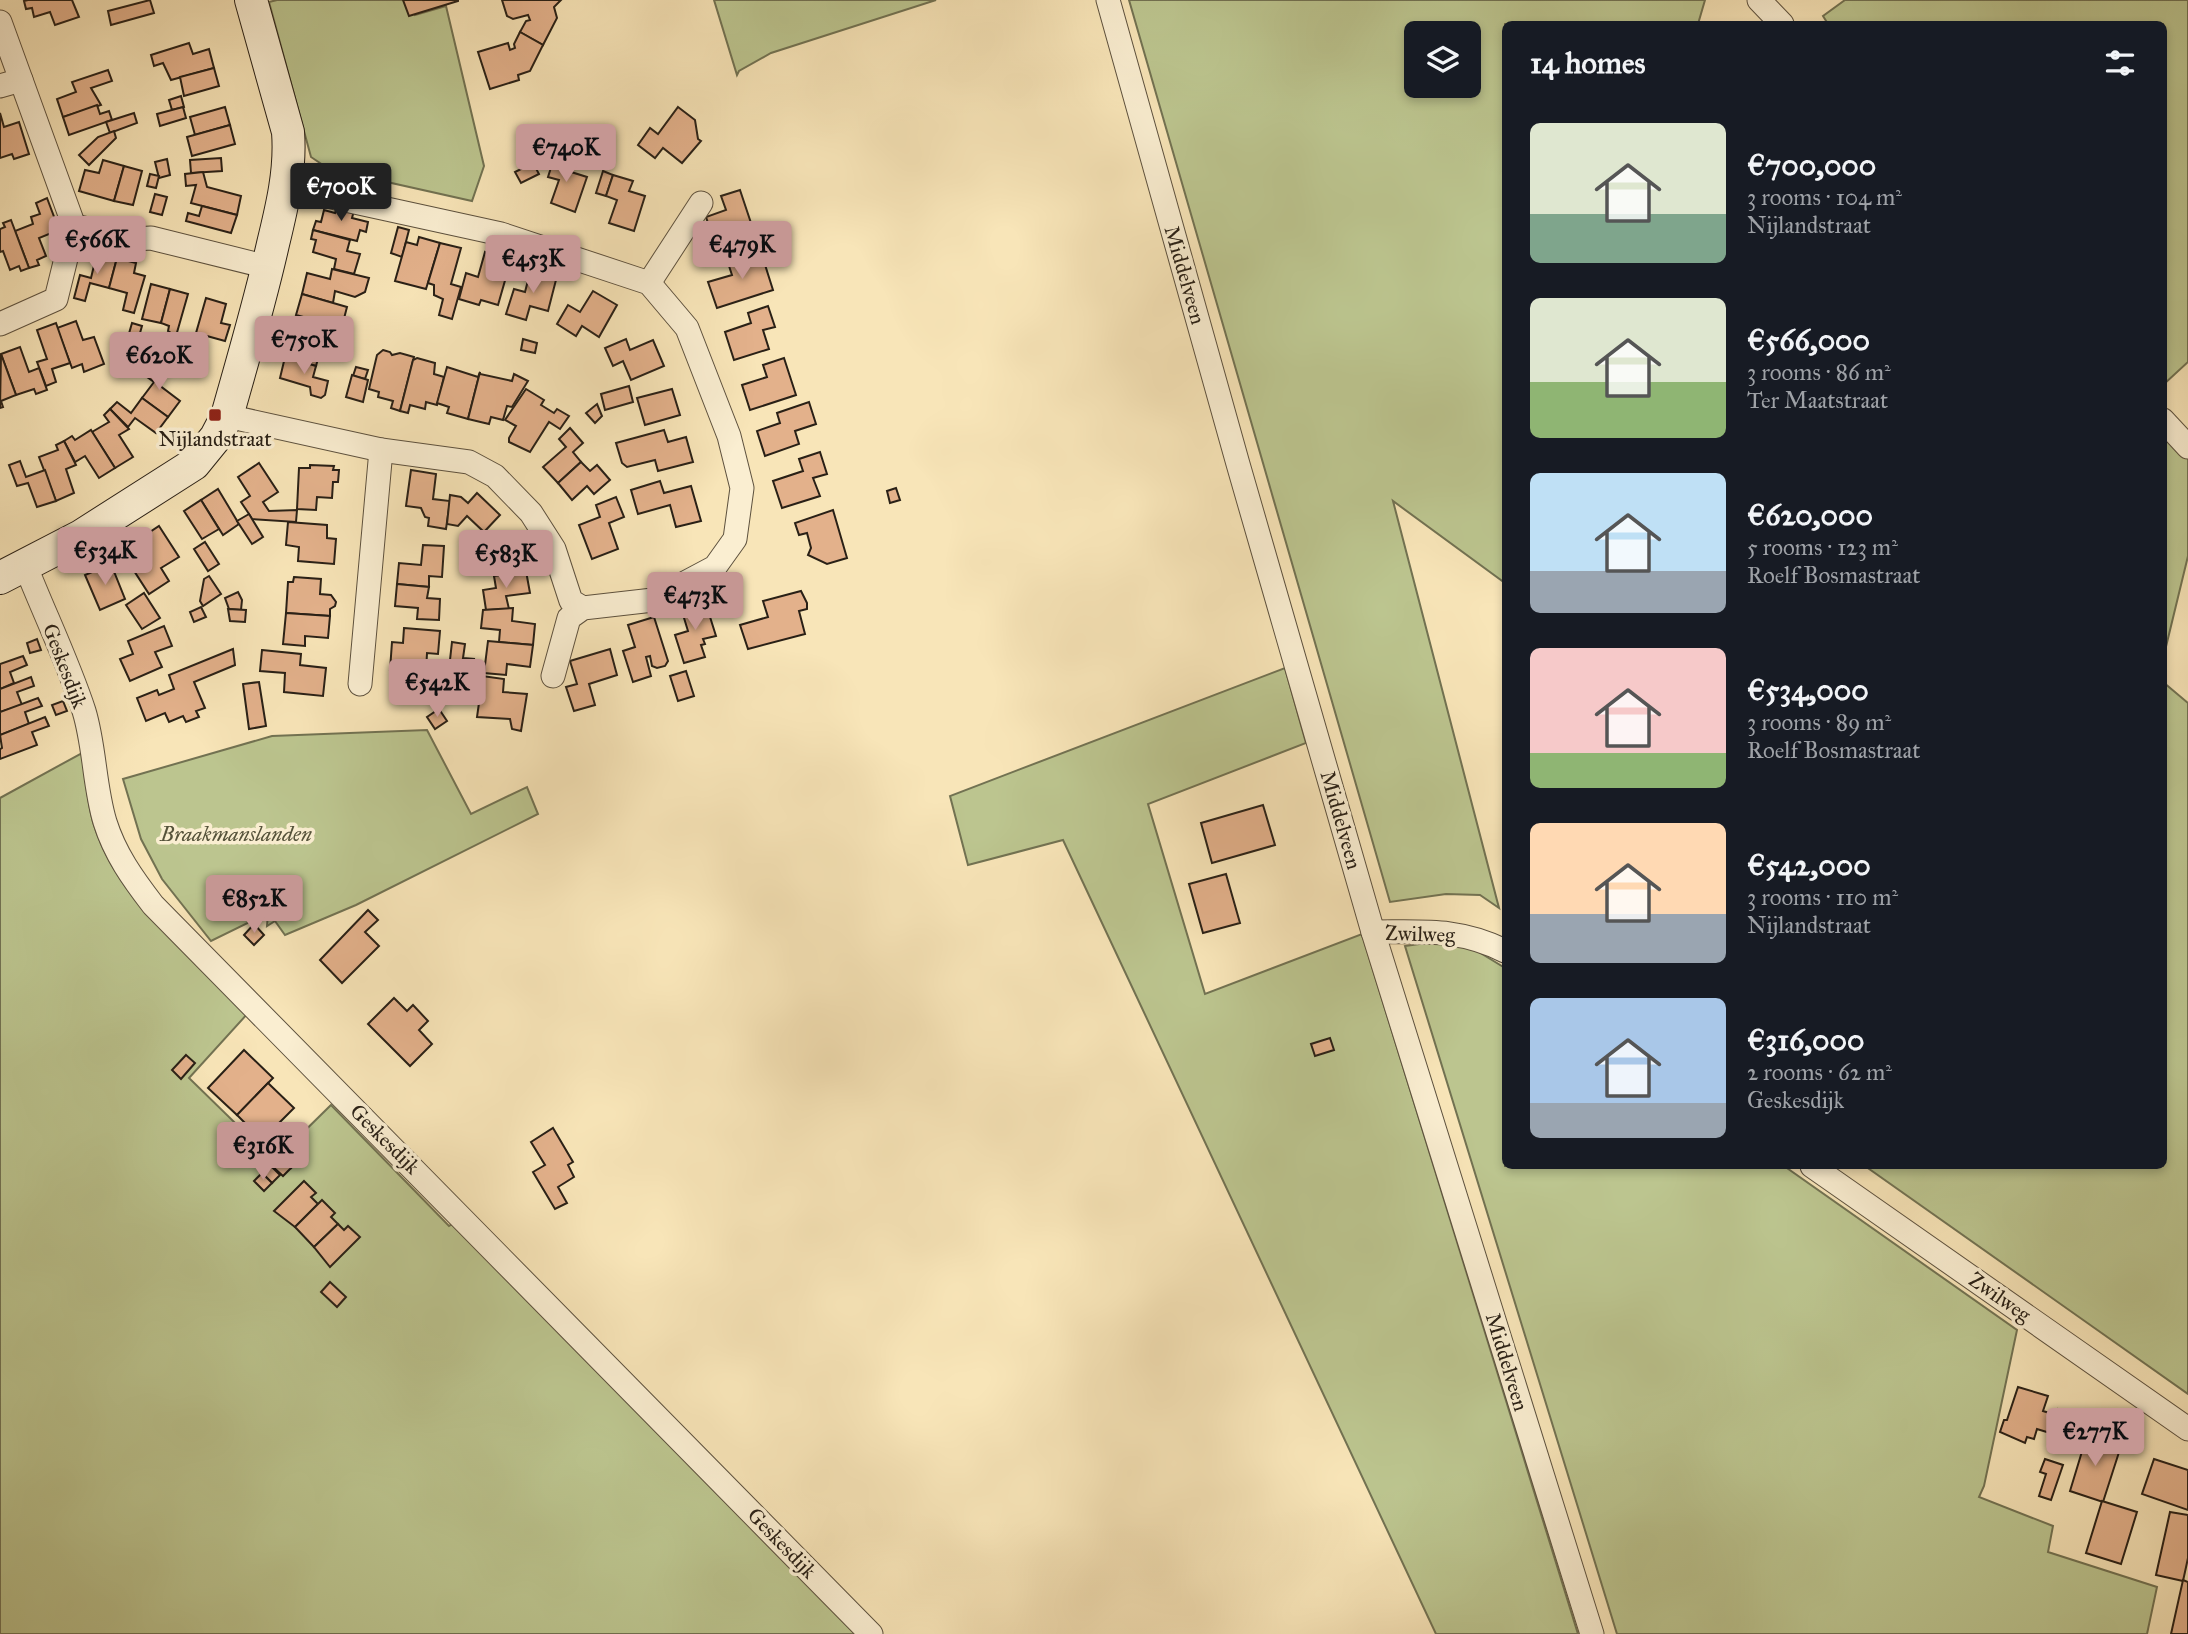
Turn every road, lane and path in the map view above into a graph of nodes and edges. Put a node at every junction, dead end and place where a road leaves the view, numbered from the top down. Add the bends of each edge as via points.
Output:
1 (251, 0) edge
2 (1108, 0) edge
3 (1759, 0) edge
4 (1779, 21) edge
5 (0, 22) edge
6 (10, 83) edge
7 (286, 187) junction
8 (701, 203) dead end
9 (74, 226) junction
10 (268, 267) junction
11 (649, 283) junction
12 (0, 324) edge
13 (227, 416) junction
14 (2167, 424) edge
15 (2188, 447) edge
16 (381, 450) junction
17 (13, 573) edge
18 (583, 608) junction
19 (553, 676) dead end
20 (360, 684) dead end
21 (1373, 932) junction
22 (1502, 950) edge
23 (1816, 1169) edge
24 (2188, 1429) edge
25 (871, 1634) edge
26 (1592, 1634) edge

1 - 7 street via 288,132
2 - 21 street, Middelveen
3 - 4 street
5 - 6 street
6 - 9 street
7 - 10 street
7 - 11 street via 501,234
8 - 11 street
9 - 10 street via 151,238
9 - 12 street via 56,299
10 - 13 street
11 - 18 street via 687,328 729,436 742,488 735,539 715,566 653,600
13 - 16 street
13 - 17 street via 194,464
14 - 15 street
16 - 18 street via 469,462 495,476 531,513 554,549 571,601
16 - 20 street
17 - 25 street, Geskesdijk via 83,710 104,820 118,856 153,905
18 - 19 street via 569,618
21 - 22 street, Zwilweg via 1445,931 1481,939
21 - 26 street, Middelveen
23 - 24 street, Zwilweg

